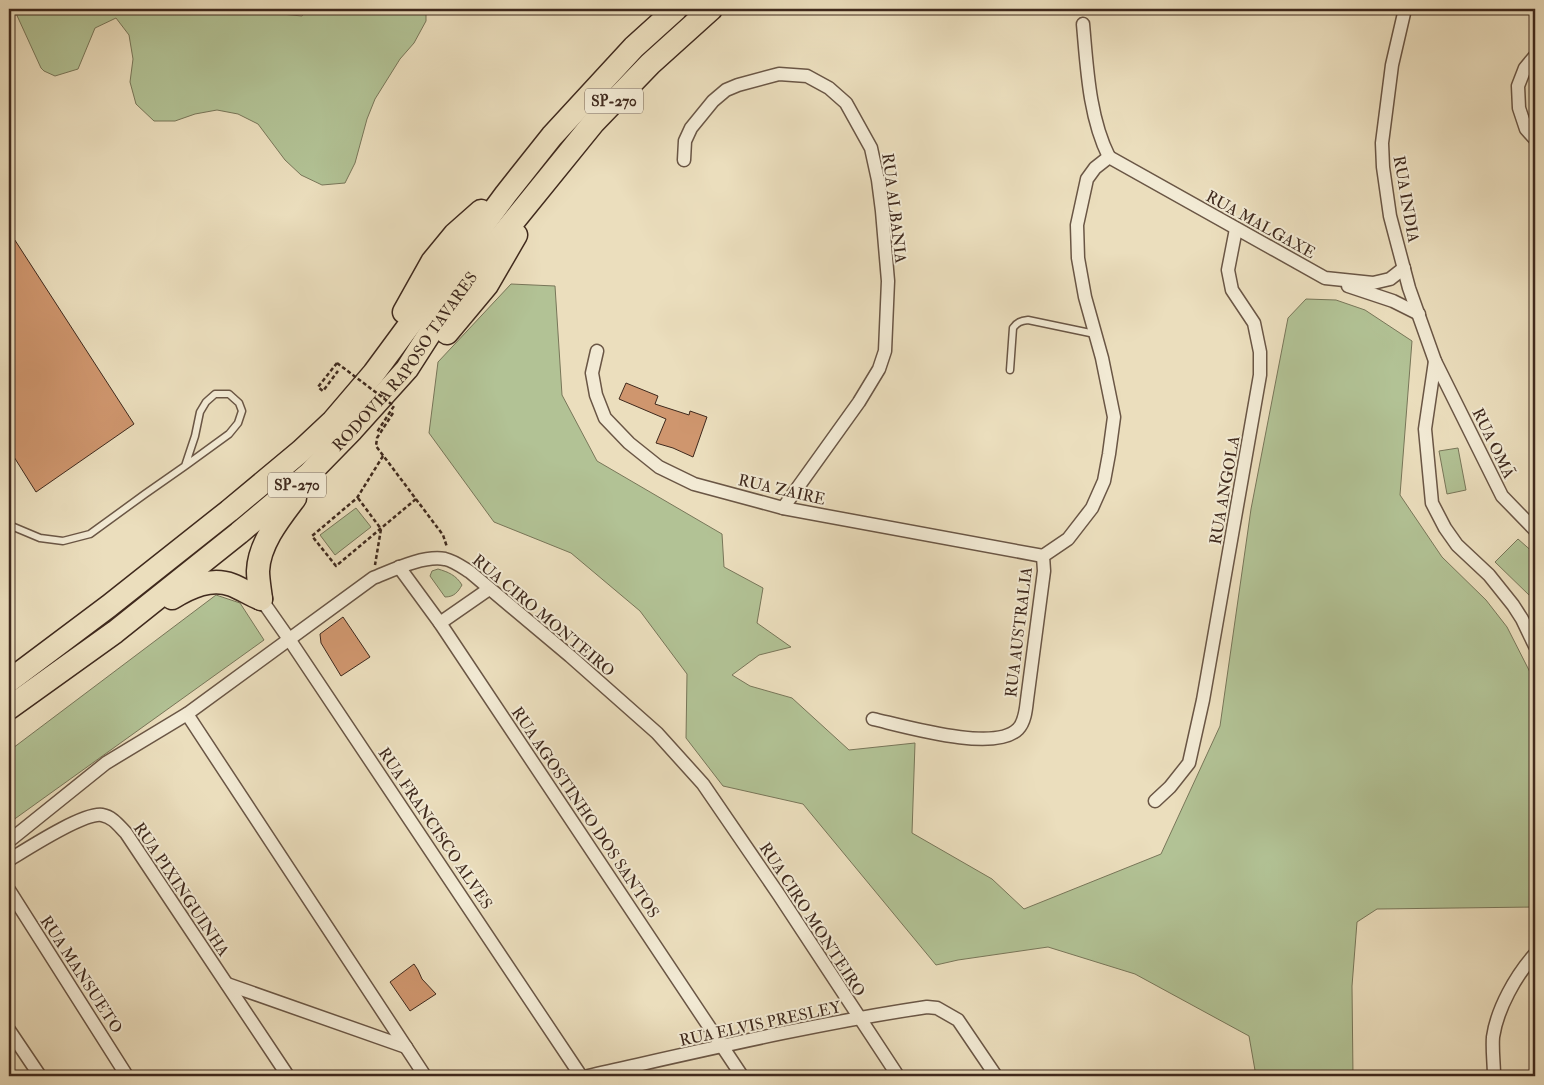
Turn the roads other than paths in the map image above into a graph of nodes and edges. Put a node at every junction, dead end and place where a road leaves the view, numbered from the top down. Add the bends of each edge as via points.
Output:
1 (676, 9) edge
2 (711, 9) edge
3 (1405, 9) edge
4 (1083, 24) dead end
5 (1535, 56) edge
6 (1535, 139) edge
7 (1109, 158) junction
8 (684, 160) dead end
9 (1236, 229) junction
10 (1404, 268) junction
11 (1325, 278) junction
12 (1419, 314) junction
13 (1096, 334) junction
14 (597, 351) dead end
15 (1435, 362) junction
16 (1010, 370) dead end
17 (352, 430) junction
18 (185, 466) junction
19 (784, 508) junction
20 (9, 525) edge
21 (1535, 530) edge
22 (1043, 556) junction
23 (399, 567) junction
24 (489, 588) junction
25 (261, 599) junction
26 (440, 623) junction
27 (115, 632) junction
28 (289, 639) junction
29 (1535, 646) edge
30 (9, 682) edge
31 (9, 708) edge
32 (187, 714) junction
33 (874, 719) dead end
34 (1155, 801) dead end
35 (9, 841) edge
36 (9, 860) edge
37 (9, 890) edge
38 (1535, 954) edge
39 (227, 984) junction
40 (859, 1019) junction
41 (9, 1030) edge
42 (723, 1046) junction
43 (406, 1047) junction
44 (40, 1076) edge
45 (127, 1076) edge
46 (288, 1076) edge
47 (426, 1076) edge
48 (581, 1076) edge
49 (588, 1076) edge
50 (742, 1076) edge
51 (898, 1076) edge
52 (996, 1076) edge
53 (1494, 1076) edge

1 - 30 highway, RODOVIA RAPOSO TAVARES / SP-270 via 634,47 552,136 374,373 333,420 229,511
2 - 17 highway, RODOVIA RAPOSO TAVARES / SP-270 via 650,64 594,122 491,248 407,369
3 - 10 street, RUA INDIA via 1392,65 1382,143 1385,188
4 - 7 street via 1094,114
5 - 6 street via 1525,68 1518,86 1519,108 1526,129
7 - 9 street, RUA MALGAXE
7 - 13 street, RUA AUSTRALIA via 1087,178 1077,225 1078,258
8 - 19 street, RUA ALBANIA via 685,141 691,128 713,101 738,85 779,74 806,76 829,88 846,103 871,148 880,195 888,281 885,351 879,369 859,402
9 - 11 street, RUA MALGAXE
9 - 34 street, RUA ANGOLA via 1228,270 1232,290 1254,323 1260,352 1260,375 1189,763
10 - 11 street, RUA MALGAXE via 1390,279 1378,282
10 - 12 street, RUA INDIA
11 - 12 street via 1393,301
12 - 15 street, RUA INDIA
13 - 16 lane via 1021,321 1013,328
13 - 22 street, RUA AUSTRALIA via 1114,417 1104,481 1092,508 1068,539
14 - 19 street, RUA ZAIRE via 592,374 596,395 605,418 629,443 659,467 694,484
15 - 21 street, RUA OMÃ via 1502,496
15 - 29 street via 1425,429 1432,502 1457,545 1489,576 1512,605
17 - 25 highway via 341,449 281,516 263,546 258,571
17 - 27 highway, RODOVIA RAPOSO TAVARES / SP-270 via 302,480 239,534
18 - 18 lane via 229,434 238,423 242,411 239,402 229,394 215,394 206,402 200,412
18 - 20 lane via 90,534 63,541 40,538
19 - 22 street, RUA ZAIRE
22 - 33 street, RUA AUSTRALIA via 1044,571 1029,691 1020,727 1004,737 988,740 961,738
23 - 24 street, RUA CIRO MONTEIRO via 431,558 446,559 470,572
23 - 26 street, RUA AGOSTINHO DOS SANTOS
23 - 28 street, RUA CIRO MONTEIRO via 373,578
24 - 26 street
24 - 40 street, RUA CIRO MONTEIRO via 658,733 703,784
25 - 27 highway via 231,584 196,585
25 - 28 street, RUA FRANCISCO ALVES
26 - 42 street, RUA AGOSTINHO DOS SANTOS
27 - 31 highway, RODOVIA RAPOSO TAVARES / SP-270
28 - 32 street, RUA CIRO MONTEIRO
28 - 48 street, RUA FRANCISCO ALVES
32 - 35 street via 106,763
32 - 43 street
36 - 39 street, RUA PIXINGUINHA via 93,814 113,819
37 - 45 street, RUA MANSUETO
38 - 53 street via 1512,986 1502,1008 1493,1037
39 - 43 street
39 - 46 street, RUA PIXINGUINHA
40 - 42 street, RUA ELVIS PRESLEY
40 - 51 street, RUA CIRO MONTEIRO
40 - 52 street, RUA ELVIS PRESLEY via 937,1008 958,1020
41 - 44 street
42 - 49 street, RUA ELVIS PRESLEY
42 - 50 street, RUA AGOSTINHO DOS SANTOS
43 - 47 street

